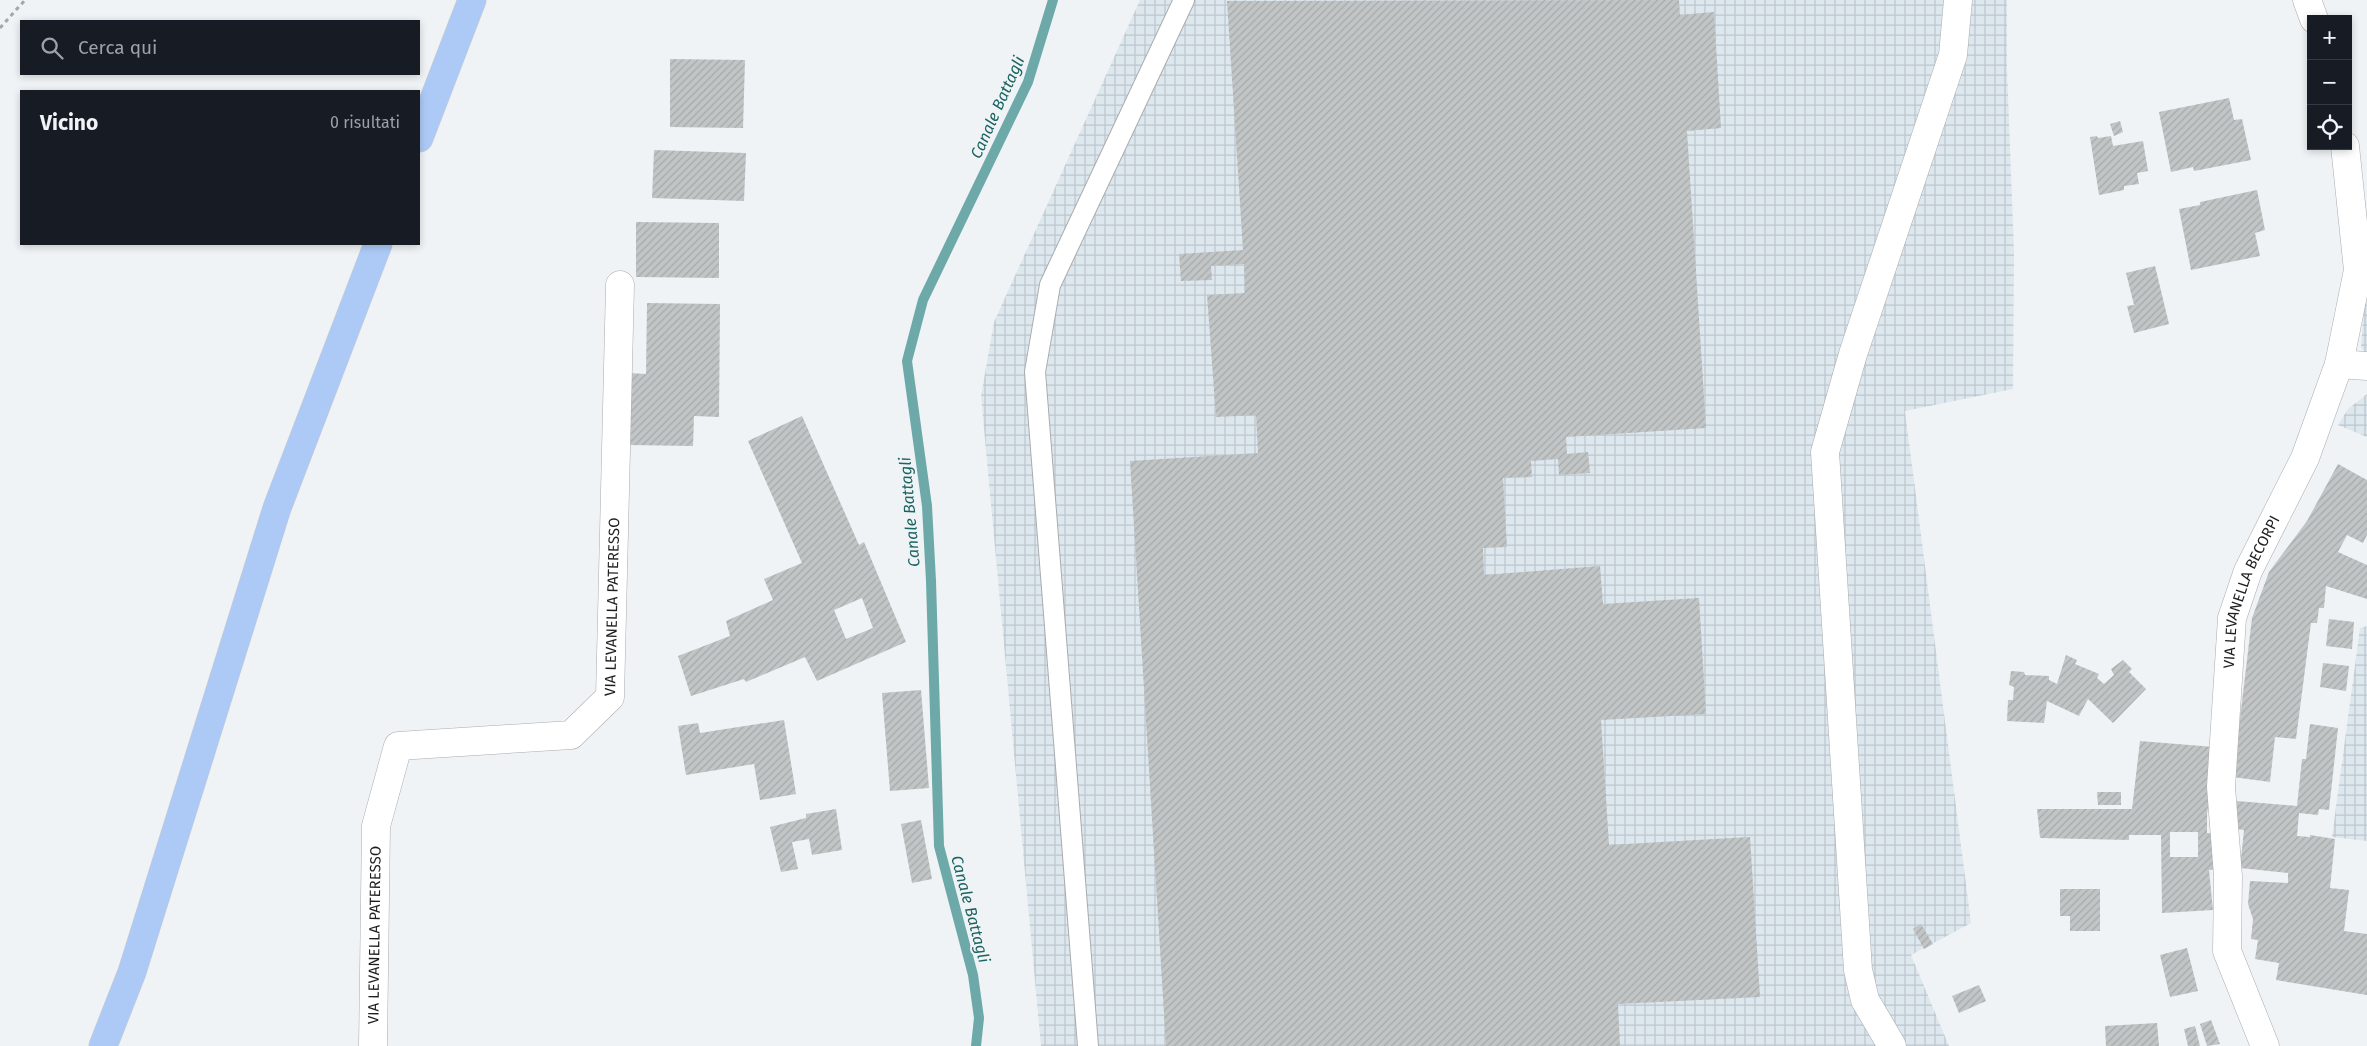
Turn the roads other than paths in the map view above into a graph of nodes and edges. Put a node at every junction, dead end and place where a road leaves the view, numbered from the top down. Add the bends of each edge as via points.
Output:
1 (472, 0) edge
2 (1184, 0) edge
3 (1958, 0) edge
4 (2307, 0) edge
5 (2313, 15) edge
6 (420, 135) edge
7 (2345, 150) edge
8 (378, 245) edge
9 (620, 285) dead end
10 (2339, 364) junction
11 (2367, 366) edge
12 (103, 1046) edge
13 (373, 1046) edge
14 (1088, 1046) edge
15 (1892, 1046) edge
16 (2265, 1046) edge

1 - 6 main road
2 - 14 lane via 1050,285 1035,372
3 - 15 street via 1952,55 1853,354 1825,452 1858,970 1865,1000
4 - 5 street
7 - 10 street, VIA LEVANELLA BECORPI via 2358,270
8 - 12 main road via 277,508 132,972
9 - 13 street, VIA LEVANELLA PATERESSO via 610,697 571,735 398,746 376,826
10 - 11 street
10 - 16 street, VIA LEVANELLA BECORPI via 2305,458 2248,571 2232,618 2221,786 2228,876 2227,951

